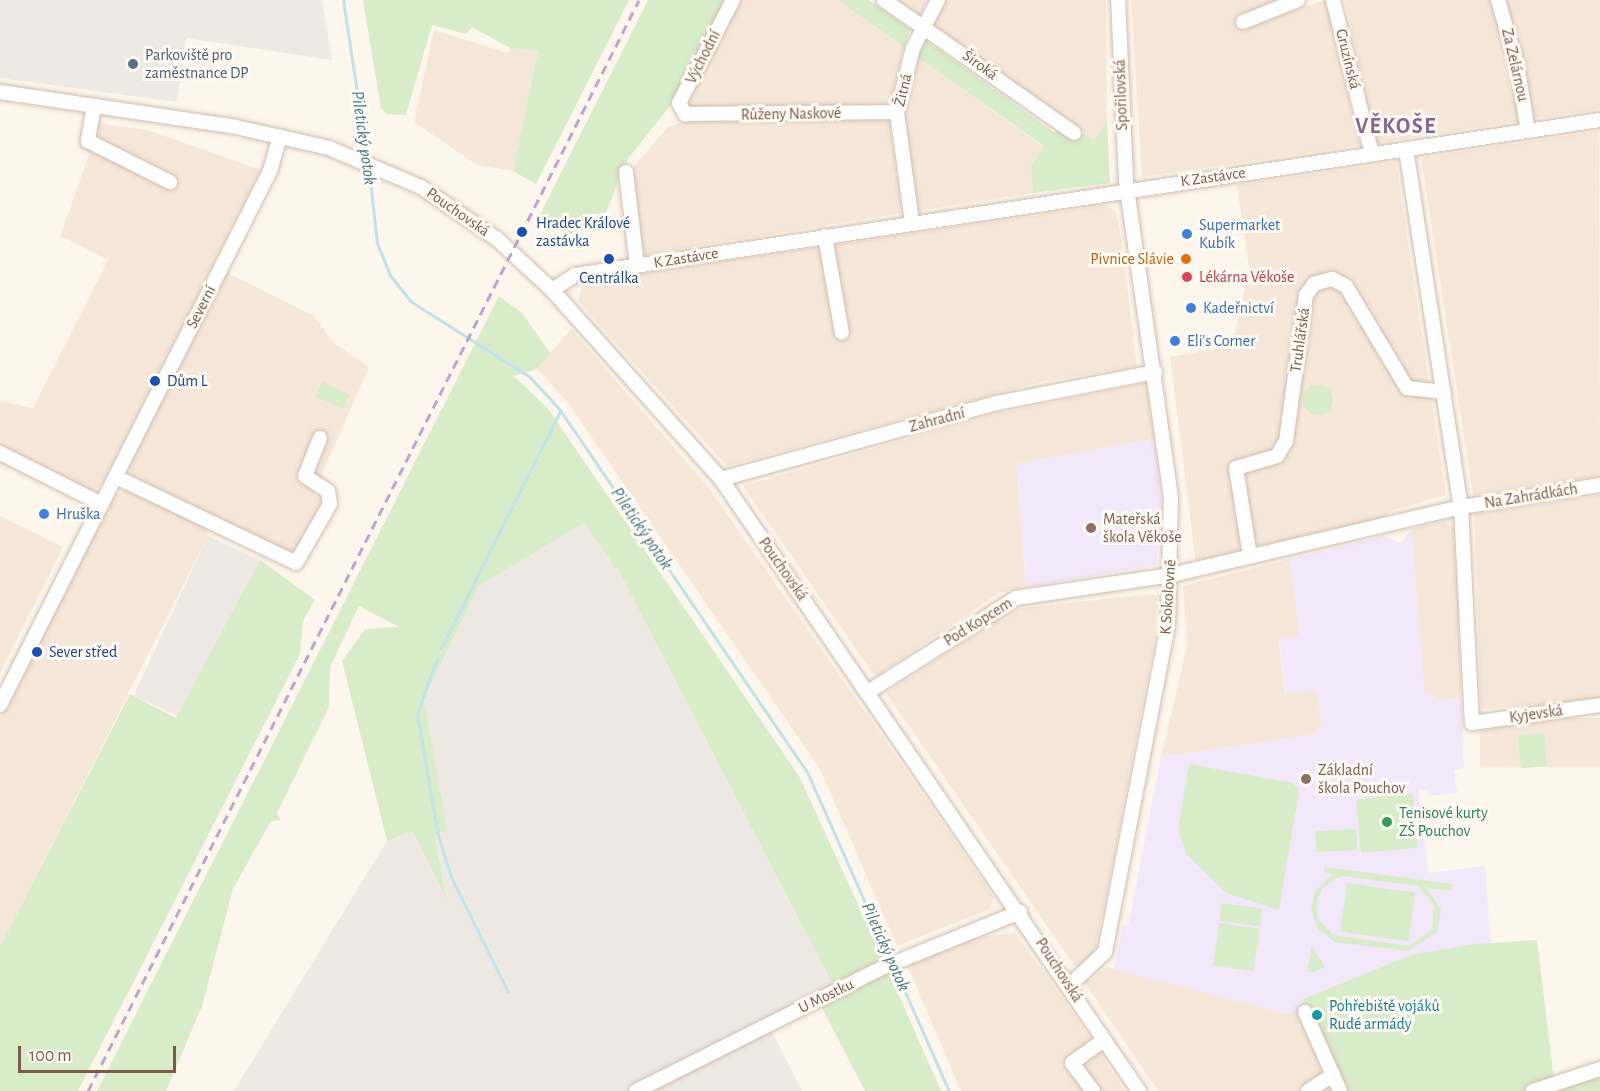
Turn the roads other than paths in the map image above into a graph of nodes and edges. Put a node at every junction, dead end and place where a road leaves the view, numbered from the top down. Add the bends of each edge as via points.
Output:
1 (733, 0) edge
2 (884, 0) edge
3 (938, 0) edge
4 (1118, 0) edge
5 (1298, 0) edge
6 (1333, 0) edge
7 (1498, 0) edge
8 (1243, 22) dead end
9 (925, 25) junction
10 (0, 92) edge
11 (94, 106) junction
12 (897, 112) junction
13 (686, 114) joint
14 (1600, 120) edge
15 (1528, 130) junction
16 (1074, 133) dead end
17 (279, 135) junction
18 (1406, 149) junction
19 (1372, 153) junction
20 (626, 172) dead end
21 (170, 182) dead end
22 (1128, 190) junction
23 (912, 222) junction
24 (825, 236) junction
25 (637, 266) junction
26 (552, 290) junction
27 (842, 333) dead end
28 (1155, 372) junction
29 (1444, 392) junction
30 (320, 438) dead end
31 (0, 453) edge
32 (116, 477) junction
33 (721, 479) junction
34 (1600, 485) edge
35 (102, 504) junction
36 (1461, 507) junction
37 (1250, 556) junction
38 (1171, 574) junction
39 (868, 692) junction
40 (0, 705) edge
41 (1600, 705) edge
42 (1020, 912) junction
43 (1070, 986) junction
44 (1305, 1012) dead end
45 (1104, 1040) junction
46 (1600, 1069) edge
47 (1333, 1075) junction
48 (636, 1091) edge
49 (1093, 1091) edge
50 (1139, 1091) edge
51 (1308, 1091) edge
52 (1340, 1091) edge
53 (1533, 1091) edge

1 - 13 street, Východní via 679,103
2 - 9 street, Široká
3 - 9 street, Žitná
4 - 22 street, Spořilovská
5 - 8 street
6 - 19 street, Gruzínská
7 - 15 street, Za Zelárnou via 1517,64
9 - 12 street, Žitná via 913,48
9 - 16 street, Široká
10 - 11 street
11 - 17 street
11 - 21 street via 88,141
12 - 13 street, Růženy Naskové
12 - 23 street, Žitná
14 - 15 street, K Zastávce
15 - 18 street, K Zastávce
17 - 26 street, Pouchovská via 387,169 476,221
17 - 32 street, Severní via 270,171
18 - 19 street, K Zastávce
18 - 29 street
19 - 22 street, K Zastávce
20 - 25 street
22 - 23 street, K Zastávce
22 - 28 street, K Sokolovně
23 - 24 street, K Zastávce
24 - 25 street, K Zastávce
24 - 27 street
25 - 26 street, K Zastávce via 575,275
26 - 33 street, Pouchovská
28 - 33 street, Zahradní via 997,404
28 - 38 street, K Sokolovně via 1171,498
29 - 36 street
29 - 37 street, Truhlářská via 1407,388 1340,280 1318,281 1310,288 1286,441 1277,456 1236,468
30 - 32 street via 305,476 328,491 330,504 296,563
31 - 35 street
32 - 35 street, Severní
33 - 39 street, Pouchovská
34 - 36 street, Na Zahrádkách
35 - 40 street, Severní
36 - 37 street
36 - 41 street, Kyjevská via 1472,723
37 - 38 street
38 - 39 street, Pod Kopcem via 1016,598
38 - 43 street, K Sokolovně via 1168,626 1105,952
39 - 42 street, Pouchovská
42 - 43 street, Pouchovská
42 - 48 street, U Mostku via 882,968
43 - 45 street, Pouchovská
44 - 47 street
45 - 49 street via 1072,1063
45 - 50 street, Pouchovská
46 - 53 street
47 - 51 street
47 - 52 street

